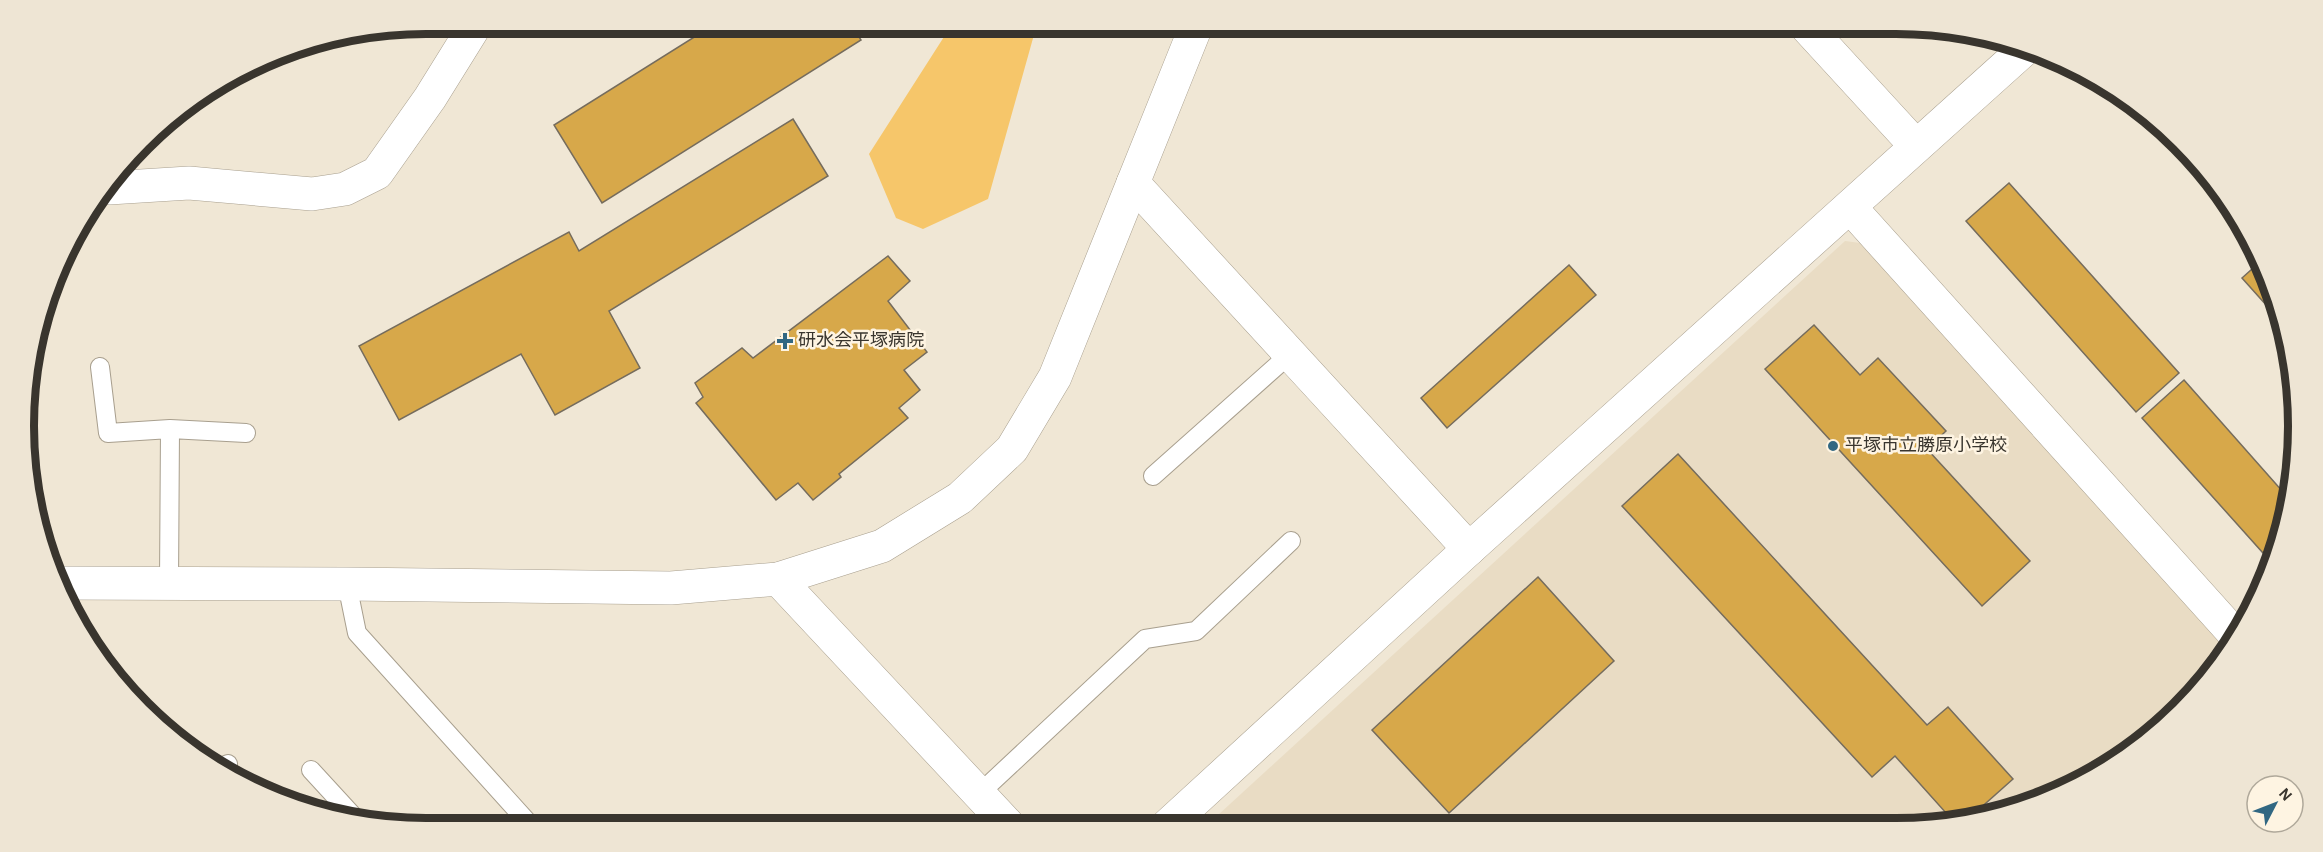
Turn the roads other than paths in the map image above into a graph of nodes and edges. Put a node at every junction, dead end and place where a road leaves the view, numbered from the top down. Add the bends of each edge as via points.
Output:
1 (470, 34) edge
2 (1193, 34) edge
3 (1813, 34) edge
4 (2019, 54) edge
5 (1916, 146) junction
6 (1133, 183) junction
7 (115, 188) edge
8 (1850, 207) junction
9 (1290, 354) junction
10 (100, 367) dead end
11 (170, 429) junction
12 (246, 433) dead end
13 (1153, 476) dead end
14 (1291, 542) dead end
15 (1469, 549) junction
16 (778, 579) junction
17 (67, 583) edge
18 (169, 584) junction
19 (347, 584) junction
20 (2231, 630) edge
21 (311, 770) dead end
22 (980, 793) junction
23 (347, 809) edge
24 (524, 818) edge
25 (1002, 818) edge
26 (1176, 818) edge

1 - 7 street via 377,173 345,189 312,194 189,183
2 - 6 street
3 - 5 street
4 - 5 street
5 - 8 street
6 - 9 street
6 - 16 street via 1055,377 1012,449 960,498 882,546
8 - 15 street
8 - 20 street
9 - 13 lane
9 - 15 street
10 - 11 lane via 108,433
11 - 12 lane
11 - 18 lane
14 - 22 lane via 1196,631 1145,639
15 - 26 street
16 - 19 street via 671,588
16 - 22 street
17 - 18 street
18 - 19 street
19 - 24 lane via 357,633
21 - 23 lane
22 - 25 street

